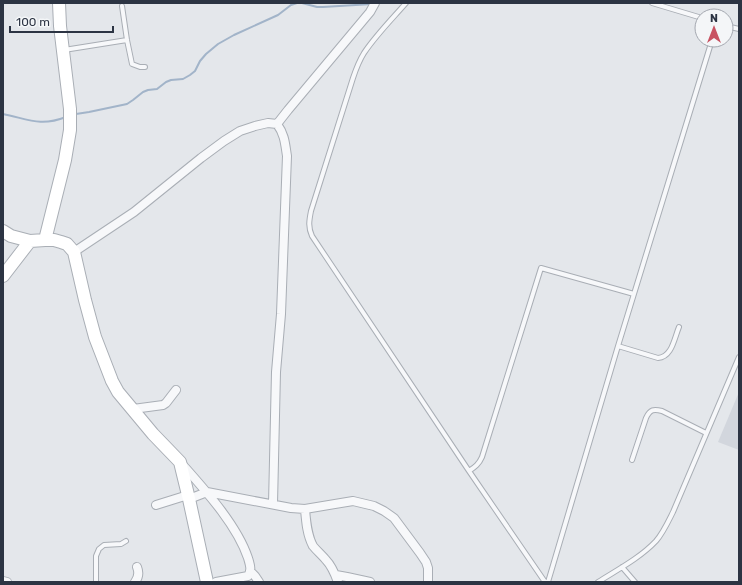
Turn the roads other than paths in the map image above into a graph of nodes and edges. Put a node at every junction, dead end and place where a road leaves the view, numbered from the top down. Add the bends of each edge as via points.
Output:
1 (59, 3) edge
2 (406, 3) edge
3 (652, 3) edge
4 (374, 5) edge
5 (122, 6) dead end
6 (694, 16) edge
7 (127, 40) junction
8 (710, 48) edge
9 (63, 50) junction
10 (145, 67) dead end
11 (277, 124) junction
12 (3, 231) edge
13 (45, 240) junction
14 (30, 241) junction
15 (74, 252) junction
16 (3, 276) edge
17 (634, 294) junction
18 (678, 327) dead end
19 (618, 346) junction
20 (739, 357) edge
21 (176, 390) dead end
22 (133, 409) junction
23 (706, 433) junction
24 (632, 460) dead end
25 (180, 462) junction
26 (469, 471) junction
27 (207, 492) junction
28 (189, 497) junction
29 (273, 504) junction
30 (156, 505) dead end
31 (305, 509) junction
32 (126, 541) dead end
33 (137, 567) dead end
34 (622, 567) junction
35 (251, 572) junction
36 (337, 579) edge
37 (3, 581) edge
38 (7, 582) edge
39 (96, 582) edge
40 (136, 582) edge
41 (207, 582) edge
42 (216, 582) edge
43 (259, 582) edge
44 (370, 582) edge
45 (428, 582) edge
46 (546, 582) edge
47 (598, 582) edge
48 (635, 582) edge

1 - 9 street
2 - 26 lane via 372,41 352,78 311,211 309,229
3 - 6 lane
4 - 11 street
5 - 7 lane
7 - 9 lane
7 - 10 lane via 132,64
8 - 17 lane
9 - 13 street via 70,130
11 - 15 street via 255,126 234,134 134,212
11 - 29 street via 285,139 287,156 281,314 276,372
12 - 14 street
13 - 14 street
13 - 15 street via 67,244
14 - 16 street
15 - 22 street via 95,337 112,381
17 - 19 lane
17 - 26 lane via 541,268 482,457 475,468
18 - 19 lane via 668,354 663,357 658,358
19 - 46 lane
20 - 23 lane
21 - 22 street via 163,405
22 - 25 street
23 - 24 lane via 662,411 652,411 646,418
23 - 34 lane via 662,533 656,542
25 - 27 street
25 - 28 street
26 - 46 lane
27 - 28 street
27 - 29 street
27 - 35 street via 241,542
28 - 30 street
28 - 41 street
29 - 31 street
31 - 36 street via 313,545 328,561
31 - 45 street via 353,501 384,511 394,518 426,562
32 - 39 lane via 99,549 96,556
33 - 40 street
34 - 47 lane
34 - 48 lane
35 - 42 street via 242,578
35 - 43 street
36 - 44 street via 347,577
37 - 38 street

